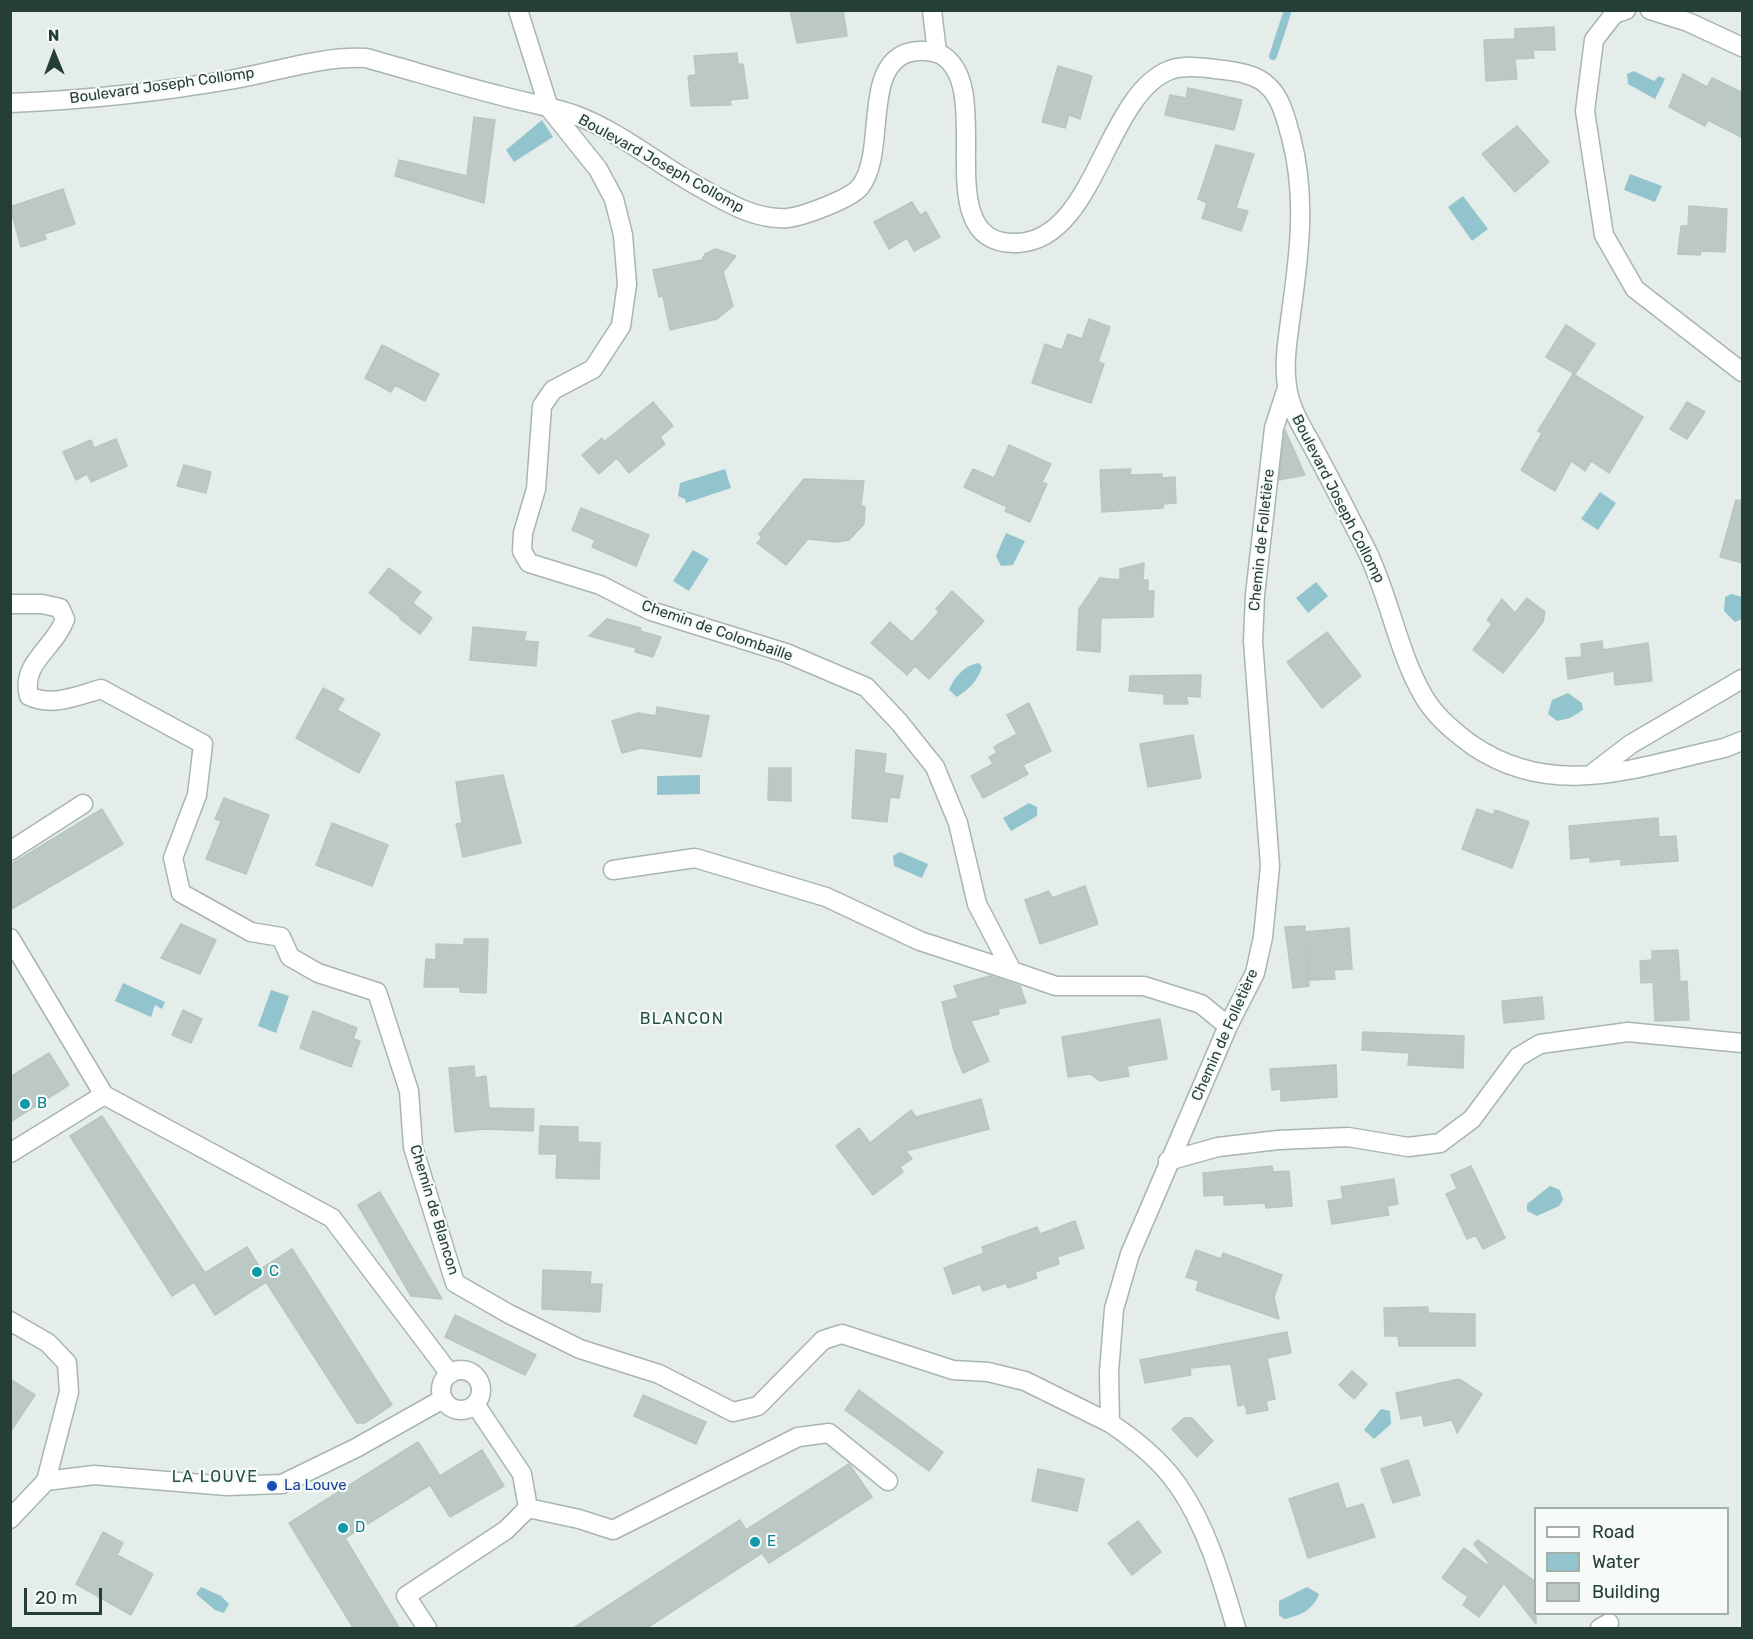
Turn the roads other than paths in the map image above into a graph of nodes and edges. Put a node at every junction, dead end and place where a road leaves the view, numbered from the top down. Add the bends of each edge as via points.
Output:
1 (518, 10) edge
2 (932, 10) edge
3 (1626, 10) edge
4 (1650, 10) edge
5 (1743, 47) edge
6 (937, 52) junction
7 (10, 103) edge
8 (549, 108) junction
9 (1743, 372) edge
10 (1287, 388) junction
11 (10, 604) edge
12 (1743, 679) edge
13 (1743, 741) edge
14 (1586, 777) junction
15 (83, 804) dead end
16 (10, 851) edge
17 (612, 870) dead end
18 (10, 938) edge
19 (1012, 971) junction
20 (1228, 1026) junction
21 (1743, 1043) edge
22 (104, 1095) junction
23 (10, 1153) edge
24 (1168, 1161) junction
25 (10, 1321) edge
26 (450, 1374) junction
27 (443, 1399) junction
28 (475, 1404) junction
29 (1110, 1423) junction
30 (46, 1481) junction
31 (888, 1481) dead end
32 (528, 1508) junction
33 (10, 1519) edge
34 (427, 1629) edge
35 (1236, 1629) edge

1 - 8 street, Chemin de Colombaille
2 - 6 street
3 - 9 street via 1614,14 1594,40 1585,111 1604,235 1635,288
4 - 5 street
6 - 8 street, Boulevard Joseph Collomp via 914,50 904,54 895,59 883,77 873,158 859,189 789,218 746,213 621,139 577,116
6 - 10 street, Boulevard Joseph Collomp via 954,66 965,98 968,196 977,227 1000,243 1026,243 1055,229 1080,198 1146,86 1170,70 1198,66 1240,73 1267,83 1283,108 1301,191 1302,226 1287,351
7 - 8 street, Boulevard Joseph Collomp via 129,93 236,78 337,57 366,58
8 - 19 street, Chemin de Colombaille via 598,170 614,199 623,235 627,285 621,326 593,369 553,390 542,406 536,489 522,551 529,563 600,585 651,611 786,653 866,687 935,767 958,823 977,904
10 - 14 street, Boulevard Joseph Collomp via 1298,422 1367,551 1426,701 1456,733 1486,754 1550,777
10 - 20 street, Chemin de Folletière via 1274,428 1262,514 1253,641 1269,878 1255,973
11 - 29 street, Chemin de Blancon via 60,608 65,619 62,629 30,668 26,686 29,696 41,702 101,689 203,744 197,795 173,858 181,893 251,932 281,937 290,957 318,973 377,992 409,1091 412,1147 455,1283 580,1348 659,1374 733,1413 758,1406 823,1340 842,1334 954,1370 988,1372 1025,1381
12 - 14 street via 1631,744
13 - 14 street, Boulevard Joseph Collomp
15 - 16 street
17 - 19 street via 695,858 826,897 920,941
18 - 22 street
19 - 20 street via 1056,986 1144,986 1201,1004
20 - 24 street, Chemin de Folletière
21 - 24 street via 1628,1032 1540,1044 1518,1057 1472,1119 1440,1143 1408,1147 1348,1137 1278,1140 1218,1147
22 - 23 street
22 - 26 street via 332,1218
24 - 29 street, Chemin de Folletière via 1130,1254 1114,1309
25 - 30 street via 48,1343 67,1363 69,1392
26 - 27 street via 441,1386
26 - 28 street via 465,1370 476,1376 482,1388
27 - 28 street via 460,1410
27 - 30 street via 356,1449 272,1486 94,1475
28 - 32 street via 522,1474
29 - 35 street via 1137,1441 1177,1484 1203,1532
30 - 33 street
31 - 32 street via 829,1433 798,1437 613,1530
32 - 34 street via 506,1530 406,1596

